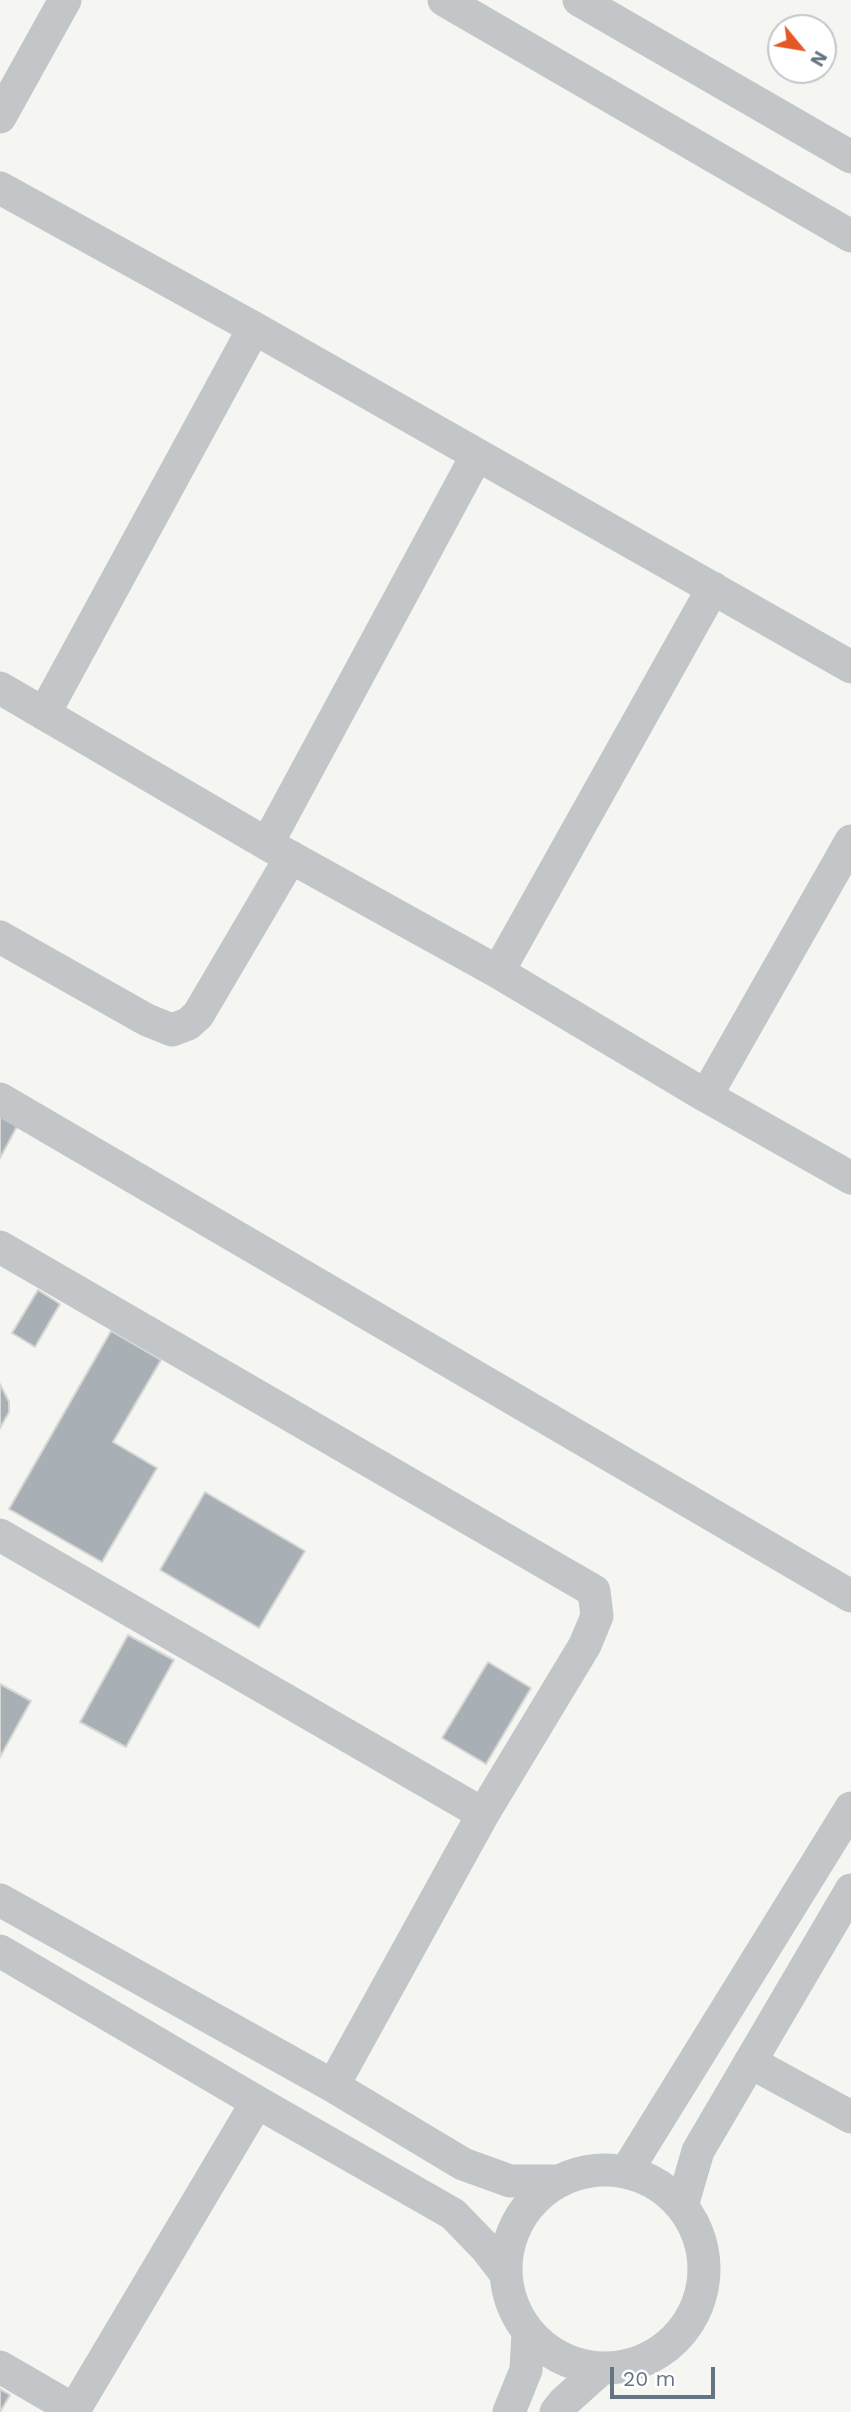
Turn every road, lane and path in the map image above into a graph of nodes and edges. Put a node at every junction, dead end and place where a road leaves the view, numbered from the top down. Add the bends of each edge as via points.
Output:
1 (65, 0) edge
2 (444, 0) edge
3 (579, 0) edge
4 (0, 117) edge
5 (851, 157) edge
6 (0, 188) edge
7 (851, 236) edge
8 (254, 328) junction
9 (477, 455) junction
10 (713, 589) junction
11 (851, 667) edge
12 (0, 688) edge
13 (44, 714) junction
14 (851, 841) edge
15 (279, 851) junction
16 (0, 937) edge
17 (498, 972) junction
18 (706, 1096) junction
19 (0, 1100) edge
20 (851, 1178) edge
21 (0, 1247) edge
22 (0, 1535) edge
23 (851, 1596) edge
24 (851, 1808) edge
25 (483, 1814) junction
26 (851, 1890) edge
27 (0, 1900) edge
28 (0, 1951) edge
29 (750, 2062) junction
30 (332, 2086) junction
31 (257, 2102) junction
32 (851, 2117) edge
33 (626, 2172) junction
34 (560, 2181) junction
35 (682, 2206) junction
36 (506, 2274) junction
37 (528, 2333) junction
38 (0, 2367) edge
39 (601, 2369) junction
40 (74, 2411) edge
41 (509, 2412) edge
42 (556, 2412) edge

1 - 4 street
2 - 7 street
3 - 5 street
6 - 8 street
8 - 9 street
8 - 13 street
9 - 10 street
9 - 15 street
10 - 11 street
10 - 17 street
12 - 13 street
13 - 15 street
14 - 18 street
15 - 16 street via 198,1015 172,1030
15 - 17 street
17 - 18 street
18 - 20 street
19 - 23 street
21 - 25 street via 594,1591 597,1616 585,1644
22 - 25 street
24 - 33 street
25 - 30 street
26 - 29 street
27 - 30 street
28 - 31 street
29 - 32 street
29 - 35 street via 698,2151
30 - 34 street via 463,2164 510,2181
31 - 36 street via 453,2214
31 - 40 street
33 - 34 street via 581,2173
33 - 35 street via 657,2185
34 - 36 street via 541,2193 520,2220 508,2251
35 - 39 street via 695,2225 704,2259 702,2293 694,2314 664,2350 622,2368
36 - 37 street via 509,2296
37 - 39 street via 561,2359
37 - 41 street via 526,2370
38 - 40 street
39 - 42 street

